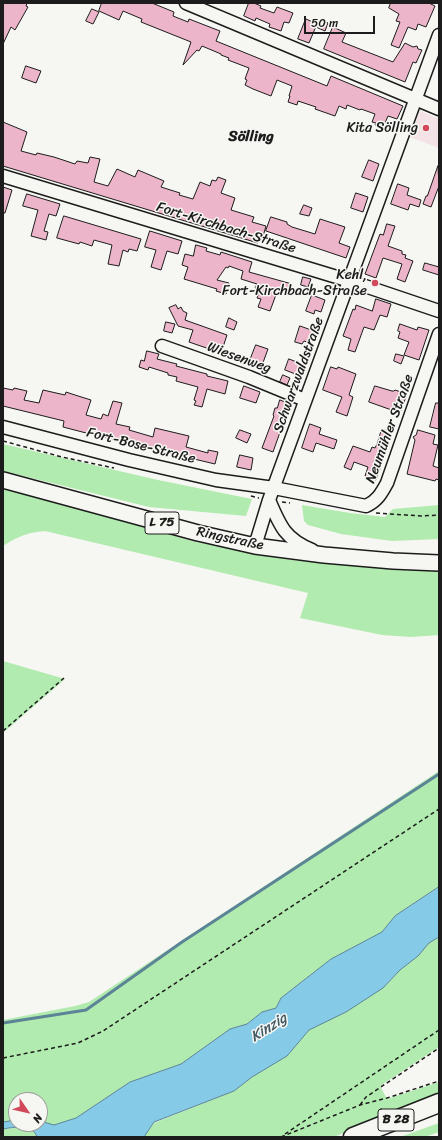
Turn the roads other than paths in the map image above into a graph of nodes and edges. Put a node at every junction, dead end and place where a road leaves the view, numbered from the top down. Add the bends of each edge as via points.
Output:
1 (186, 3) edge
2 (439, 35) edge
3 (415, 99) junction
4 (439, 109) edge
5 (3, 176) edge
6 (350, 281) junction
7 (439, 311) edge
8 (439, 334) edge
9 (162, 346) dead end
10 (436, 354) edge
11 (305, 400) junction
12 (3, 426) edge
13 (3, 480) edge
14 (274, 488) junction
15 (269, 500) junction
16 (255, 546) junction
17 (324, 556) junction
18 (439, 563) edge
19 (439, 1103) edge
20 (439, 1116) edge
21 (353, 1137) edge
22 (383, 1137) edge

1 - 3 street
2 - 3 street, Schwarzwaldstraße
3 - 4 street
3 - 6 street, Schwarzwaldstraße
5 - 6 street, Fort-Kirchbach-Straße
6 - 7 street, Fort-Kirchbach-Straße
6 - 11 street, Schwarzwaldstraße
8 - 10 street, Neumühler Straße
9 - 11 street, Wiesenweg
10 - 14 street, Neumühler Straße via 387,484 375,502 366,506
11 - 14 street, Schwarzwaldstraße
12 - 14 street, Fort-Bose-Straße via 216,480
13 - 16 main road, Ringstraße / L 75
14 - 15 street, Schwarzwaldstraße
15 - 16 street, Schwarzwaldstraße
15 - 17 street via 284,532 300,545
16 - 17 main road, Ringstraße / L 75
17 - 18 main road, Ringstraße / L 75
19 - 21 highway, B 28
20 - 22 highway, B 28

